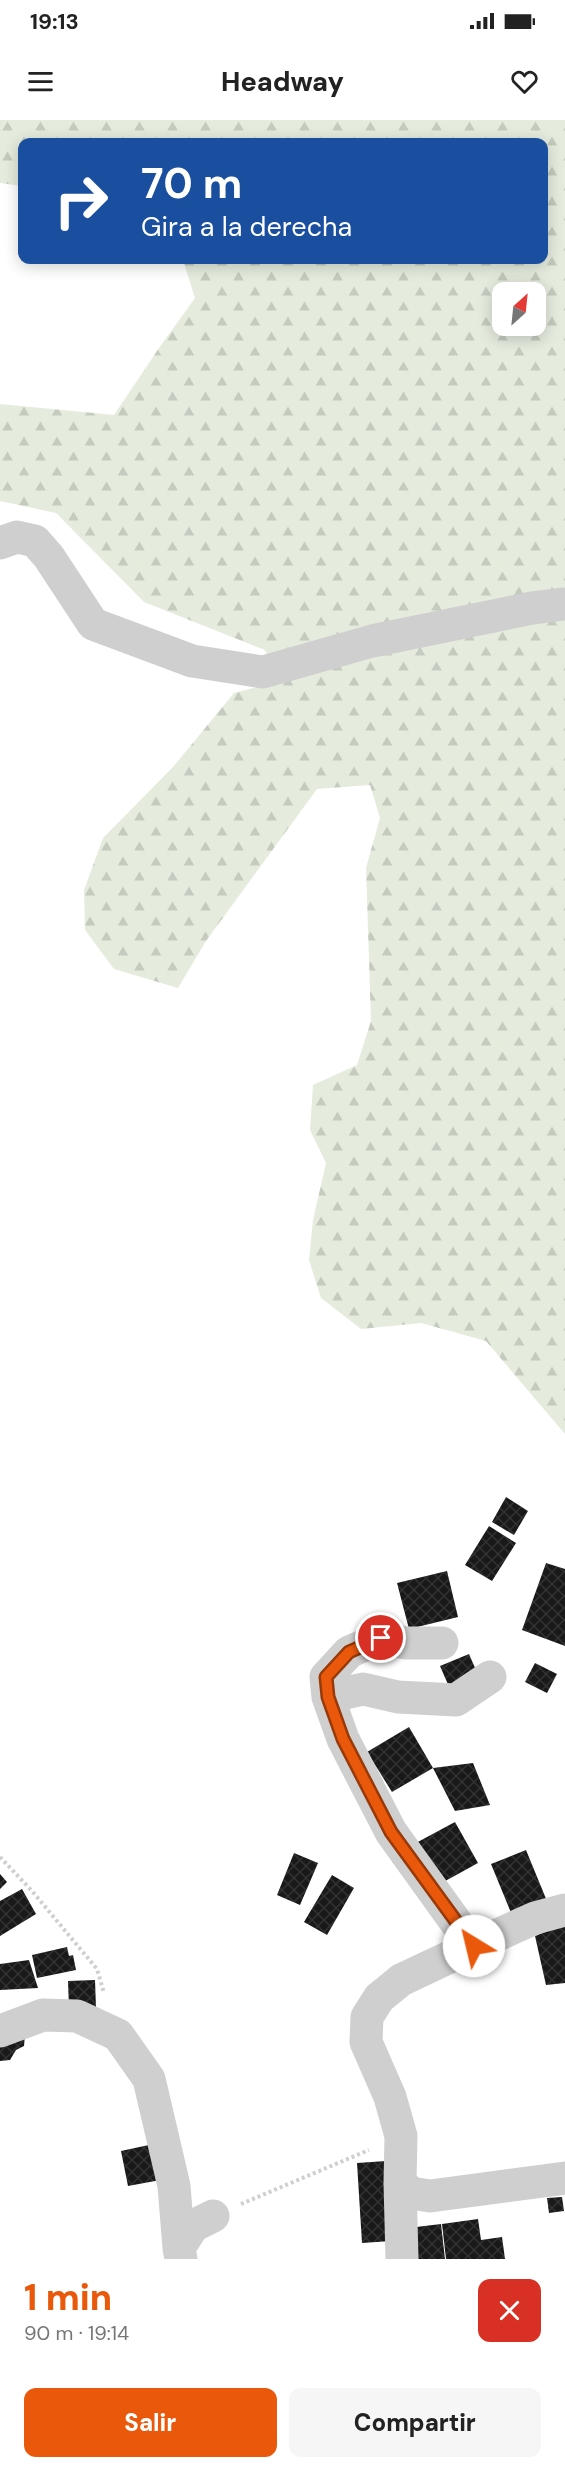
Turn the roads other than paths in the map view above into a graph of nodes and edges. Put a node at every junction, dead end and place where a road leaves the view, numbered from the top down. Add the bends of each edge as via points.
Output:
1 (0, 543) edge
2 (565, 604) edge
3 (442, 1643) dead end
4 (490, 1677) dead end
5 (328, 1697) junction
6 (565, 1911) edge
7 (474, 1946) junction
8 (0, 2031) edge
9 (565, 2178) edge
10 (400, 2183) junction
11 (213, 2216) road end
12 (180, 2254) edge
13 (402, 2259) edge

1 - 2 street via 16,537 35,541 93,624 192,661 263,672 372,641
3 - 5 street via 381,1638 349,1652 326,1677
4 - 5 street via 456,1700 398,1698 363,1689
5 - 7 street via 343,1739 391,1832
6 - 7 street via 535,1918
7 - 10 street via 401,1980 379,1998 367,2017 366,2042 390,2097 401,2136
8 - 12 street via 43,2015 77,2016 118,2035 149,2079 174,2186
9 - 10 street via 430,2196 411,2193
10 - 13 street
11 - 12 street via 194,2226

